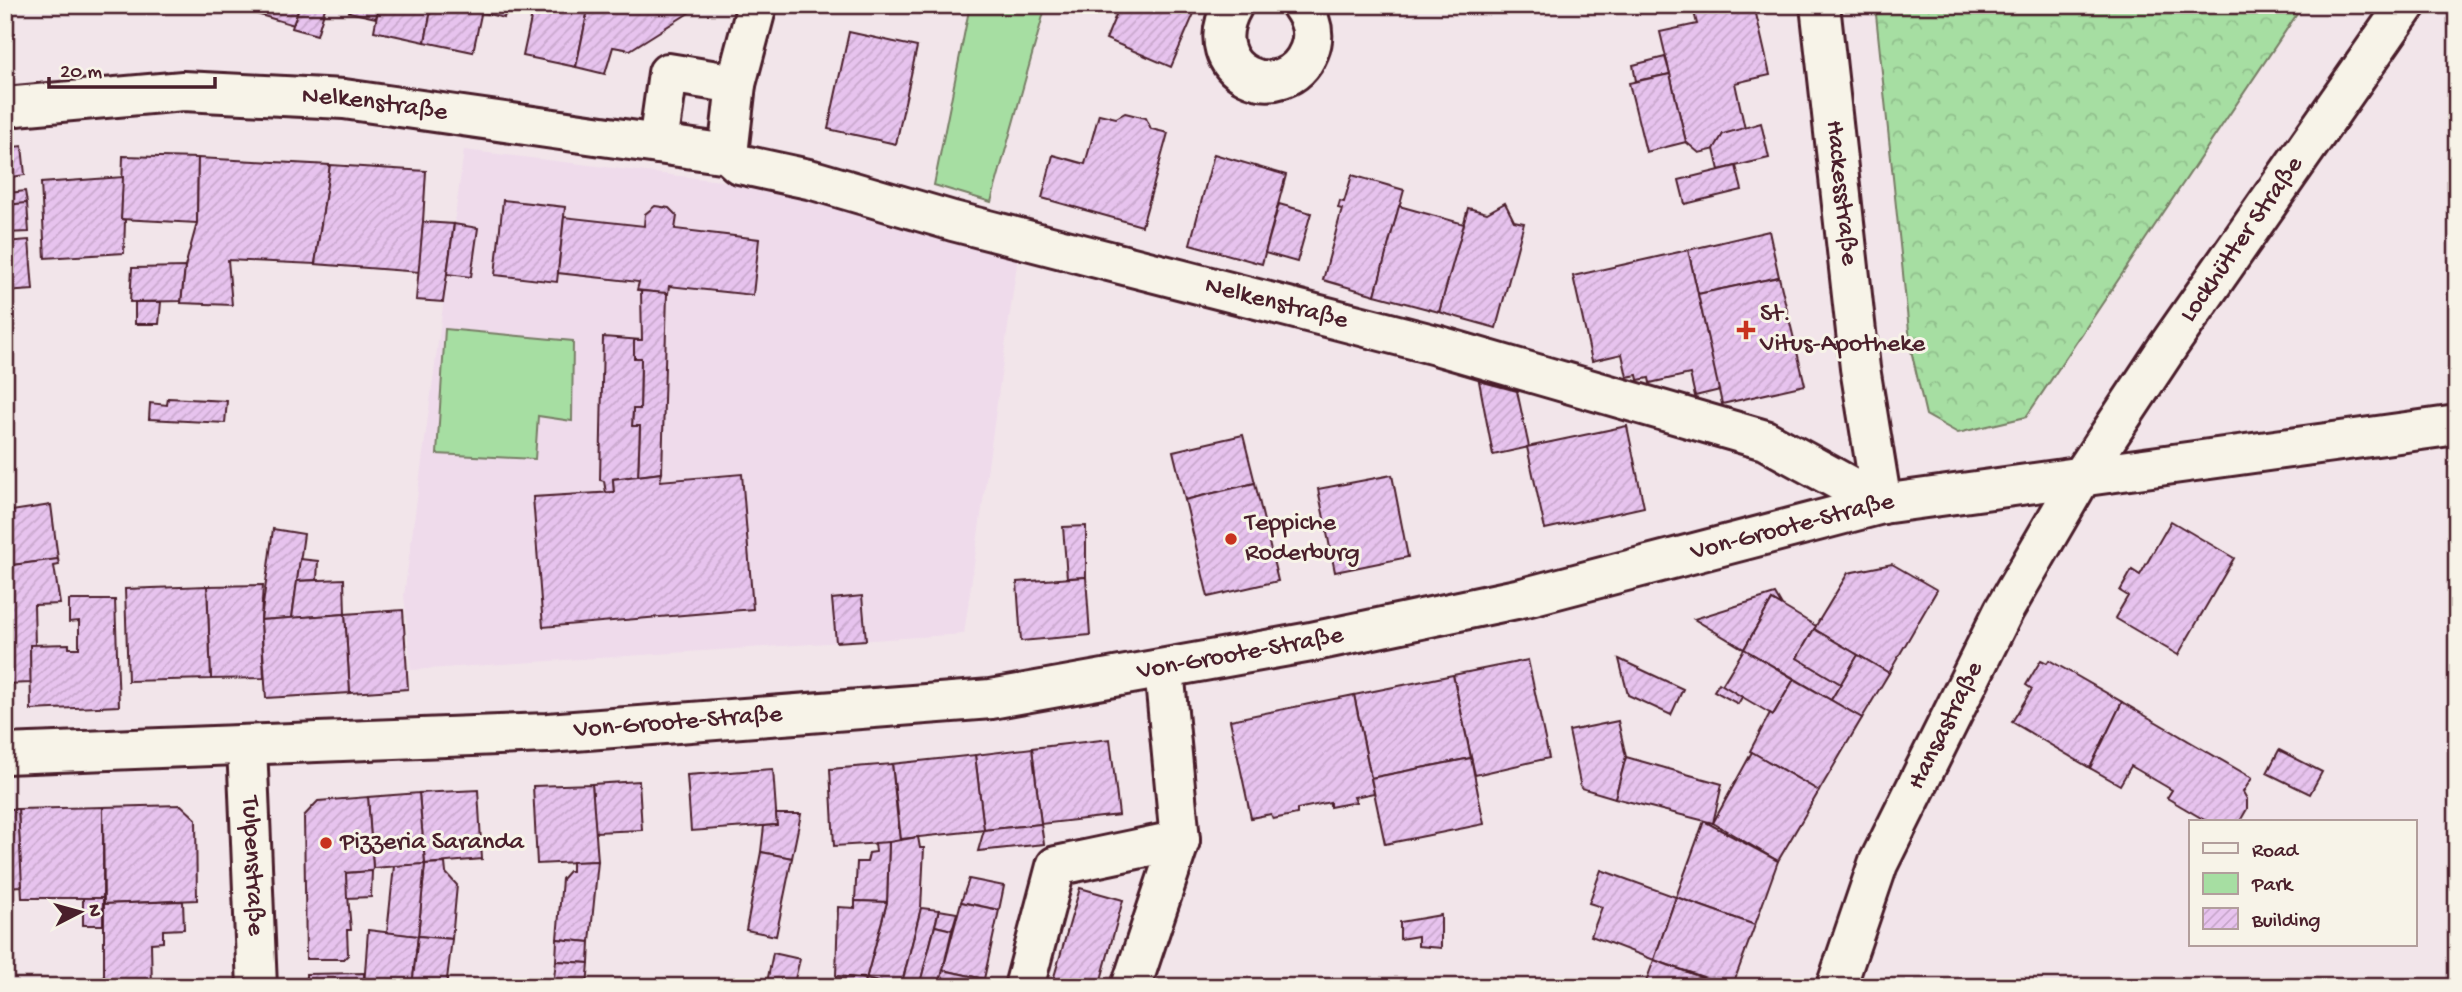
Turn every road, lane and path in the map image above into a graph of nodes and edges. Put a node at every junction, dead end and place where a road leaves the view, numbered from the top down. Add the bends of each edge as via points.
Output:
1 (757, 5) edge
2 (1233, 5) edge
3 (1301, 5) edge
4 (1820, 5) edge
5 (2406, 5) edge
6 (736, 84) junction
7 (5, 107) edge
8 (658, 144) junction
9 (728, 154) junction
10 (2457, 425) edge
11 (2081, 476) junction
12 (1882, 504) junction
13 (1164, 669) junction
14 (247, 745) junction
15 (5, 754) edge
16 (1180, 840) junction
17 (257, 987) edge
18 (1024, 987) edge
19 (1131, 987) edge
20 (1836, 987) edge

1 - 6 street
2 - 3 street via 1223,23 1222,43 1230,62 1246,76 1265,82 1285,78 1304,63 1313,41 1310,17
4 - 12 street, Hackesstraße via 1860,368
5 - 11 street, Lockhütter Straße
6 - 8 street via 668,73
6 - 9 street
7 - 8 street, Nelkenstraße via 183,91 344,99
8 - 9 street, Nelkenstraße
9 - 12 street, Nelkenstraße via 739,164 1436,345 1765,440
10 - 11 street, Von-Groote-Straße
11 - 12 street, Von-Groote-Straße
11 - 20 street, Hansastraße via 2004,610 1878,864
12 - 13 street, Von-Groote-Straße via 1526,597
13 - 14 street, Von-Groote-Straße via 991,699 548,733
13 - 16 street
14 - 15 street, Von-Groote-Straße
14 - 17 street, Tulpenstraße
16 - 18 street via 1056,866
16 - 19 street

